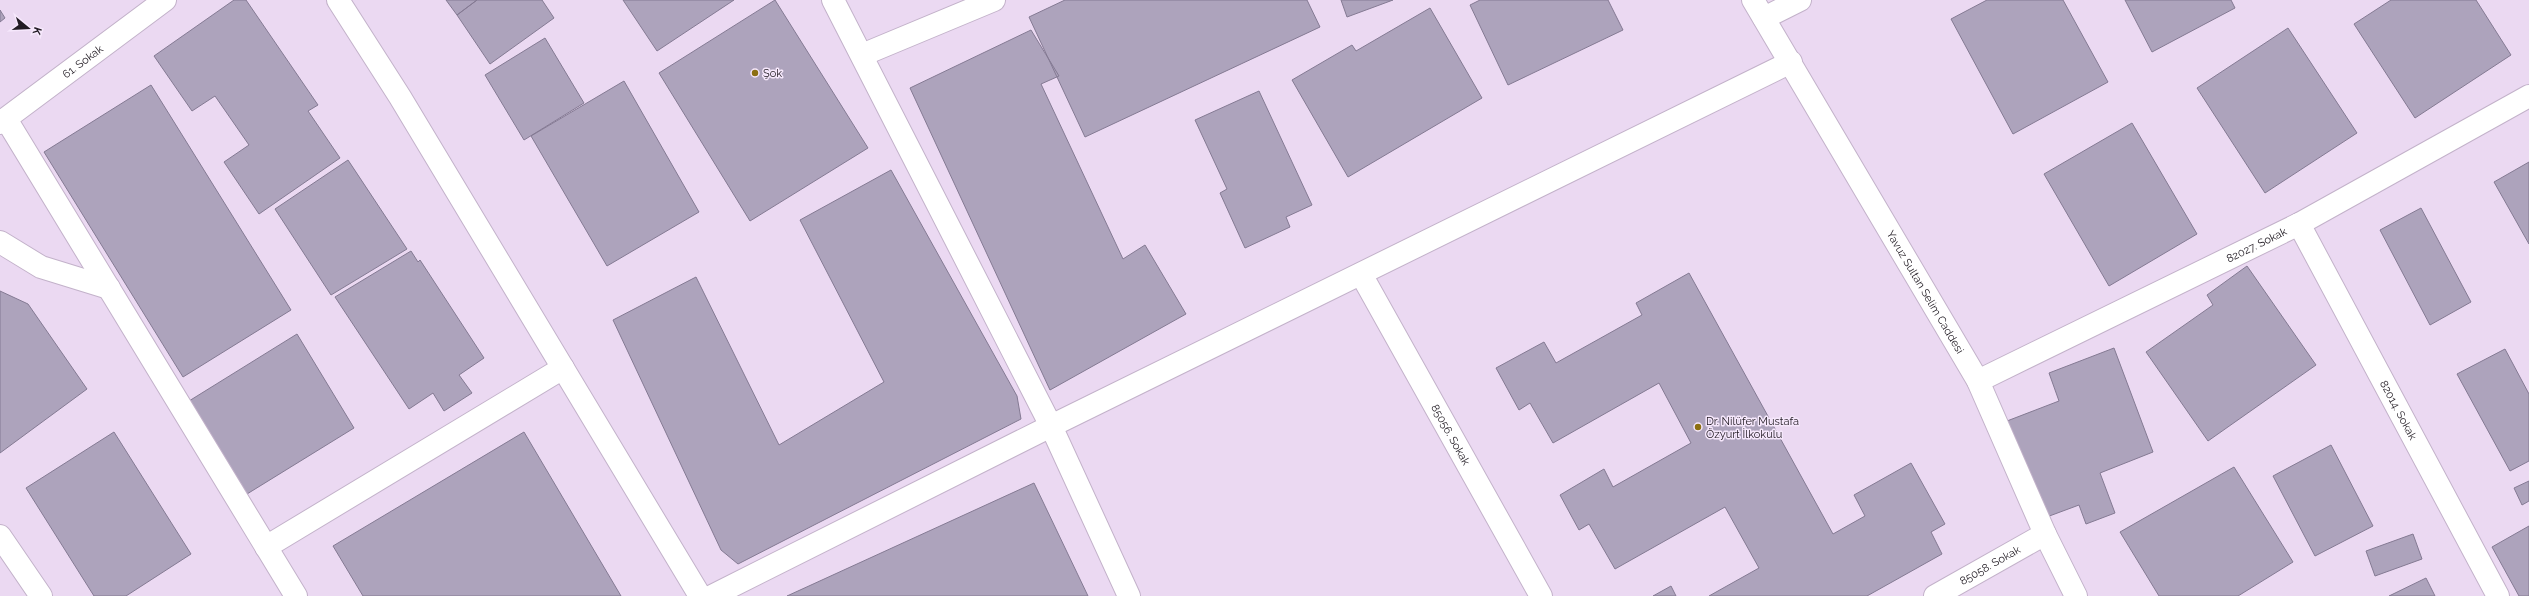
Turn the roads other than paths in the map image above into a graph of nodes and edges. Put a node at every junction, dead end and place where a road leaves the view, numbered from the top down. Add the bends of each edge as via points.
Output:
1 (165, 0) edge
2 (338, 0) edge
3 (833, 0) edge
4 (994, 0) edge
5 (1800, 0) edge
6 (1759, 9) edge
7 (862, 55) junction
8 (1791, 62) junction
9 (2529, 96) edge
10 (3, 121) edge
11 (2299, 224) junction
12 (0, 242) edge
13 (1361, 274) junction
14 (109, 288) junction
15 (563, 368) junction
16 (1978, 381) junction
17 (1051, 426) junction
18 (2045, 534) junction
19 (0, 536) edge
20 (266, 547) junction
21 (41, 596) edge
22 (296, 596) edge
23 (700, 596) edge
24 (712, 596) edge
25 (1129, 596) edge
26 (1541, 596) edge
27 (1935, 596) edge
28 (2076, 596) edge
29 (2498, 596) edge

1 - 10 street, 61. Sokak
2 - 15 street via 400,96
3 - 7 street
4 - 7 street
5 - 6 street
6 - 8 street, Yavuz Sultan Selim Caddesi
7 - 17 street
8 - 13 street
8 - 16 street, Yavuz Sultan Selim Caddesi
9 - 11 street, 82027. Sokak
10 - 14 street
11 - 16 street, 82027. Sokak
11 - 29 street, 82014. Sokak
12 - 14 street via 41,267
13 - 17 street
13 - 26 street, 85056. Sokak
14 - 20 street
15 - 20 street
15 - 23 street
16 - 18 street, Yavuz Sultan Selim Caddesi
17 - 24 street
17 - 25 street
18 - 27 street, 85058. Sokak
18 - 28 street, Yavuz Sultan Selim Caddesi
19 - 21 street
20 - 22 street

